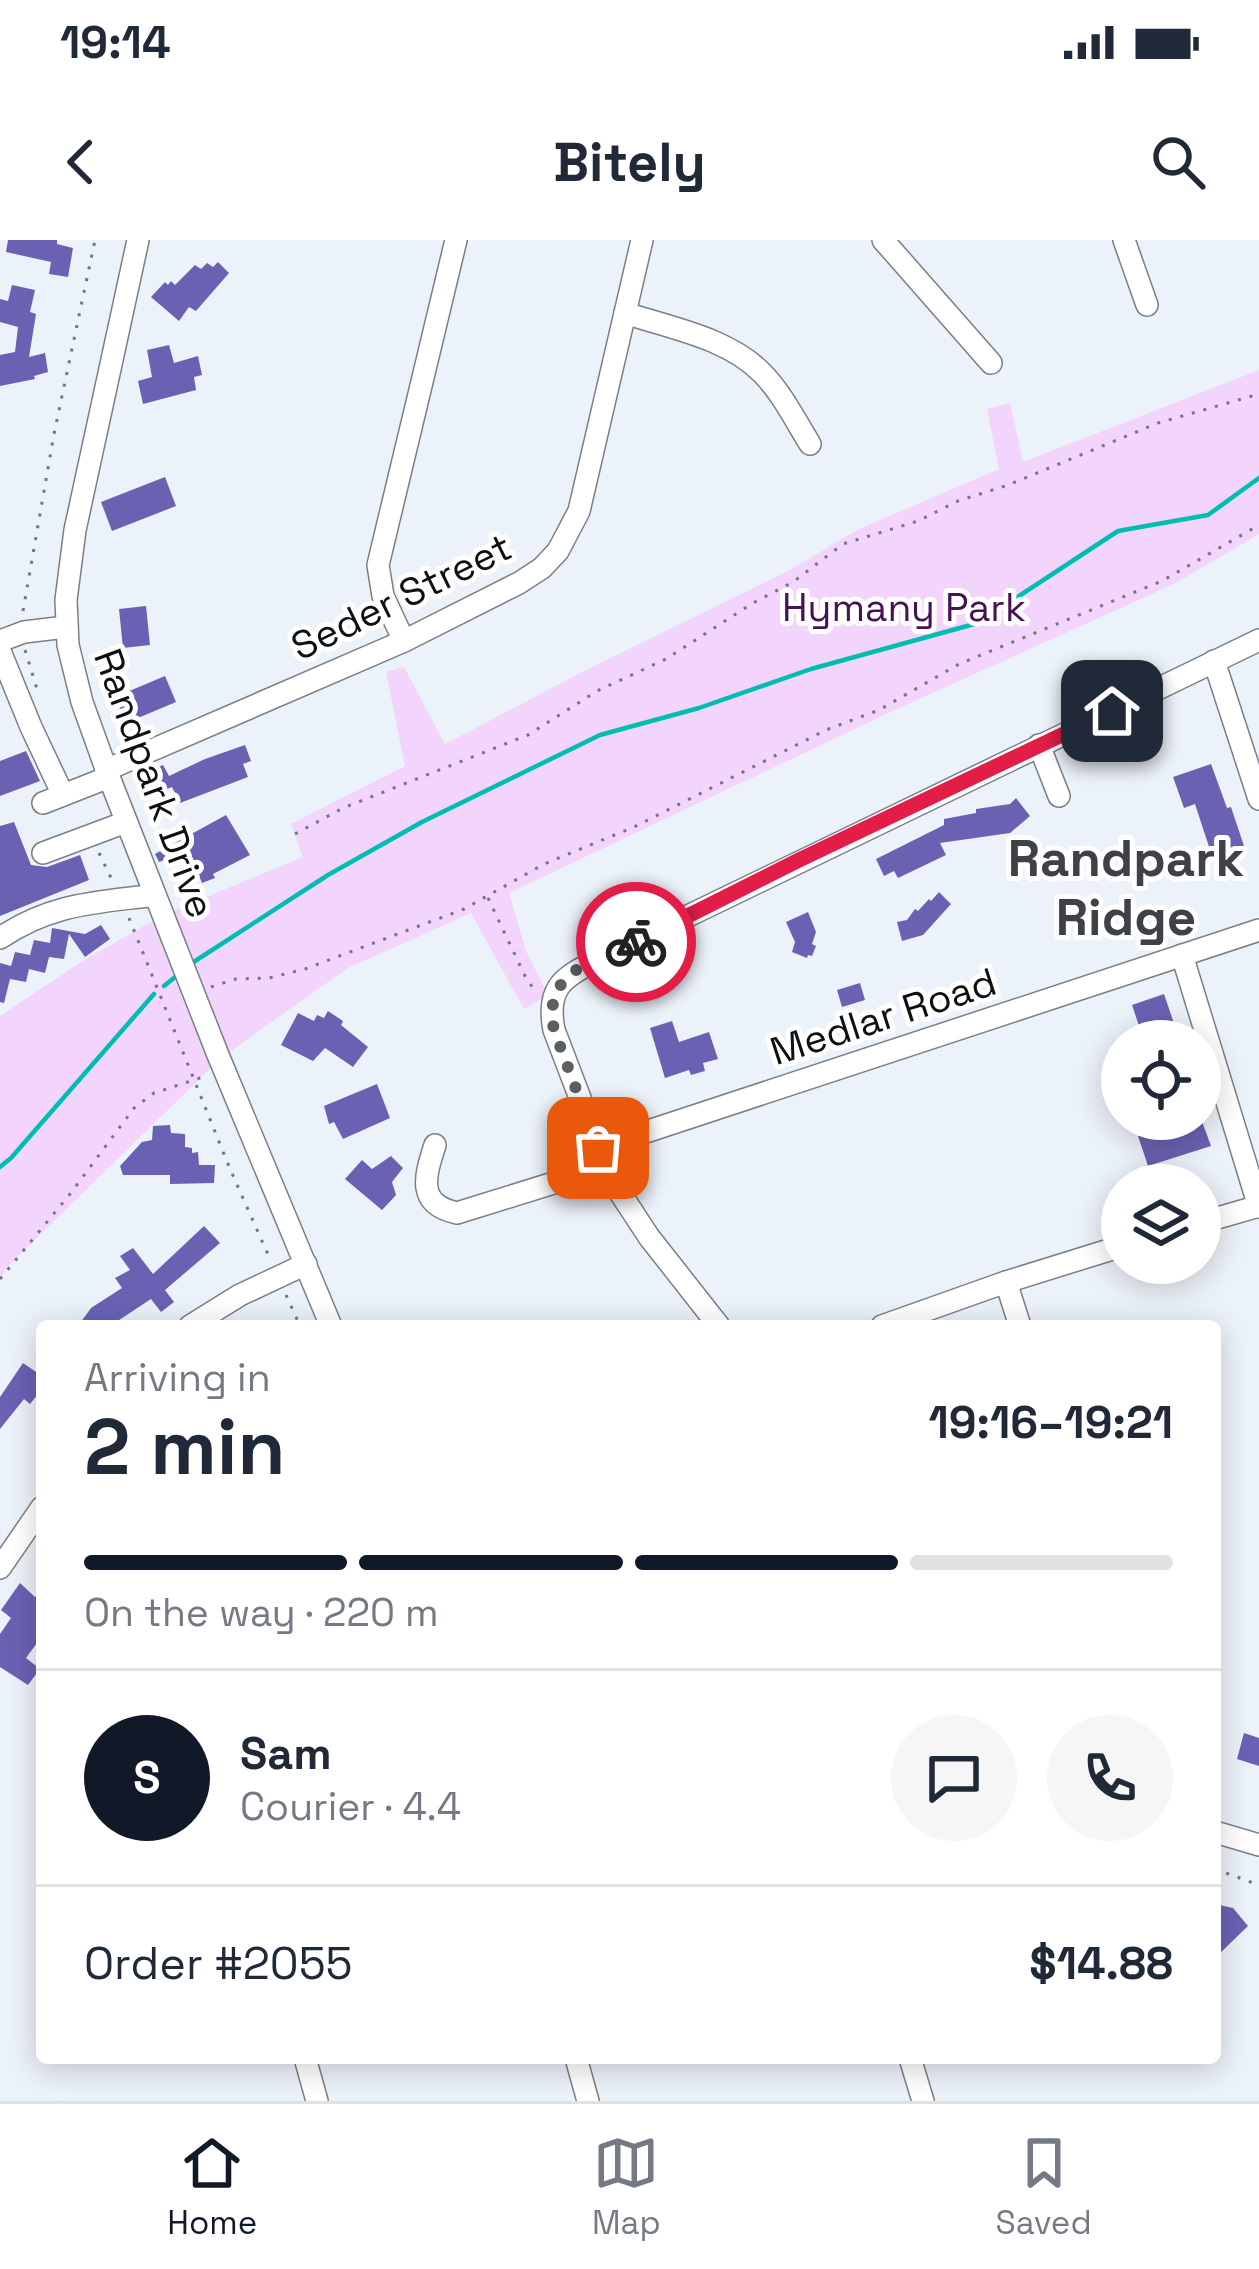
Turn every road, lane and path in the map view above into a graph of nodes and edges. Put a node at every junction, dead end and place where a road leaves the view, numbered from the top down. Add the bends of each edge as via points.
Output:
1 (95, 240) edge
2 (138, 240) edge
3 (456, 240) edge
4 (642, 240) edge
5 (883, 240) edge
6 (1124, 240) edge
7 (1147, 305) dead end
8 (625, 313) junction
9 (991, 363) dead end
10 (1259, 394) edge
11 (810, 444) dead end
12 (1259, 525) edge
13 (23, 608) dead end
14 (66, 627) junction
15 (1259, 640) edge
16 (0, 641) edge
17 (404, 641) junction
18 (0, 651) edge
19 (1214, 661) junction
20 (1040, 745) junction
21 (107, 774) junction
22 (1059, 796) dead end
23 (1259, 799) edge
24 (126, 821) junction
25 (295, 834) dead end
26 (43, 853) dead end
27 (155, 896) junction
28 (488, 896) junction
29 (1259, 930) edge
30 (135, 931) dead end
31 (0, 938) edge
32 (1182, 955) junction
33 (190, 985) junction
34 (551, 1015) junction
35 (212, 1070) dead end
36 (195, 1081) junction
37 (435, 1145) dead end
38 (602, 1158) junction
39 (1259, 1207) edge
40 (1221, 1217) edge
41 (1101, 1253) edge
42 (306, 1264) junction
43 (278, 1276) junction
44 (0, 1279) edge
45 (1006, 1282) junction
46 (199, 1320) edge
47 (297, 1320) edge
48 (329, 1320) edge
49 (714, 1320) edge
50 (900, 1320) edge
51 (1018, 1320) edge
52 (36, 1524) edge
53 (0, 1568) edge
54 (1221, 1834) edge
55 (1259, 1845) edge
56 (1221, 1871) edge
57 (1259, 1885) edge
58 (307, 2064) edge
59 (578, 2064) edge
60 (912, 2064) edge
61 (317, 2101) edge
62 (588, 2101) edge
63 (922, 2101) edge

1 - 13 path
2 - 14 street, Randpark Drive via 75,530
3 - 17 street via 378,565 382,596
4 - 8 street, Seder Street
5 - 9 street
6 - 7 street
8 - 11 street via 749,362
8 - 17 street, Seder Street via 584,496 558,551 519,583
10 - 25 path via 1158,423 844,544 666,659 528,735
12 - 28 path via 1162,581 959,664
14 - 16 street
14 - 21 street, Randpark Drive
15 - 19 street
17 - 21 street, Seder Street
18 - 21 street, Seder Street via 53,799
19 - 20 street
19 - 23 street
20 - 22 street
20 - 34 street via 577,970 556,988
21 - 24 street, Randpark Drive
24 - 26 street
24 - 27 street, Randpark Drive
27 - 31 street via 75,904
27 - 33 street, Randpark Drive
28 - 33 path via 305,969
28 - 34 path
29 - 32 street, Medlar Road
30 - 36 path
32 - 38 street, Medlar Road
32 - 39 street
33 - 42 street, Randpark Drive
34 - 38 street
35 - 36 path
36 - 43 path
36 - 44 path via 134,1108
37 - 38 street, Medlar Road via 427,1190 436,1205 457,1213
38 - 49 street via 636,1219
39 - 40 street
41 - 45 street
42 - 43 street
42 - 48 street, Randpark Drive
43 - 46 street
43 - 47 path
45 - 50 street
45 - 51 street
52 - 53 street
54 - 55 street
56 - 57 path
58 - 61 street
59 - 62 street
60 - 63 street

